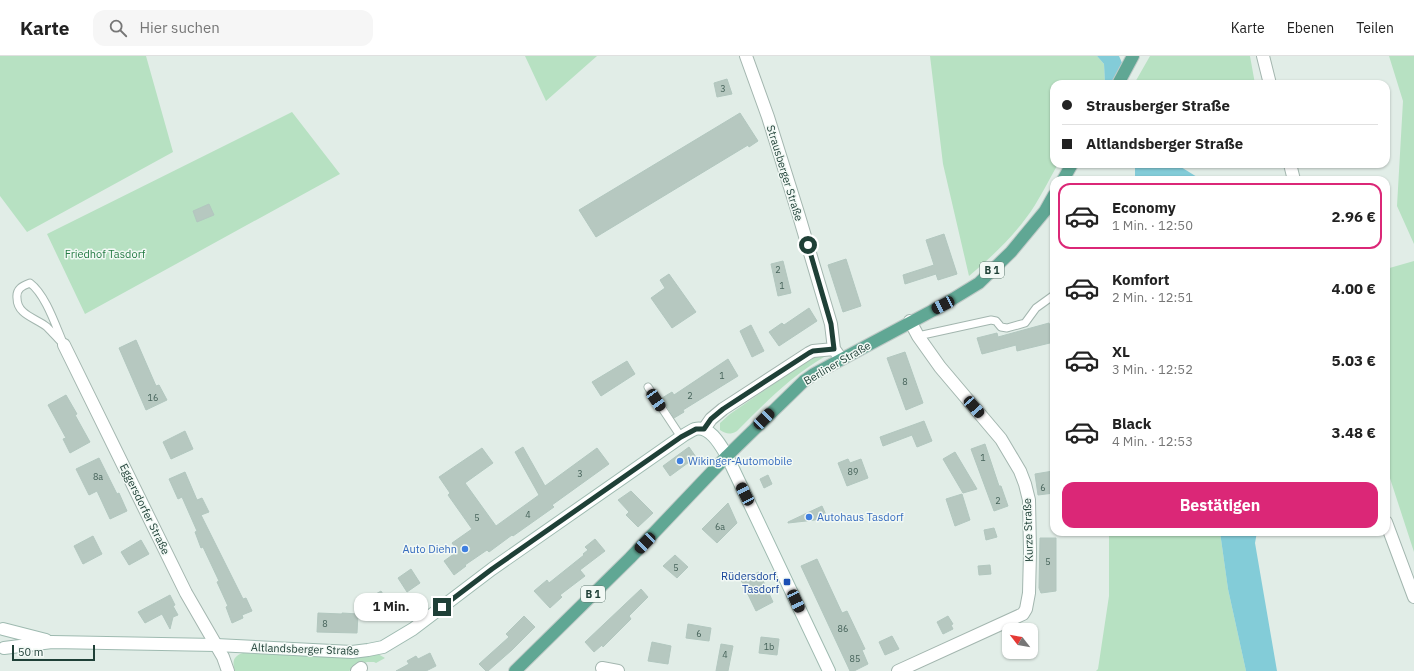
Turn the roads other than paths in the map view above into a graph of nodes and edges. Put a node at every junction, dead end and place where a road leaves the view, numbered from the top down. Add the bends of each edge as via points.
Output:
1 (746, 56) edge
2 (1263, 56) edge
3 (1131, 60) edge
4 (1120, 80) edge
5 (1269, 80) edge
6 (1050, 202) edge
7 (1050, 298) edge
8 (910, 322) junction
9 (918, 336) junction
10 (64, 345) junction
11 (834, 349) junction
12 (841, 359) junction
13 (648, 387) dead end
14 (704, 429) junction
15 (681, 437) junction
16 (727, 456) junction
17 (1390, 533) edge
18 (1414, 597) edge
19 (2, 626) edge
20 (52, 642) junction
21 (216, 645) junction
22 (2, 651) edge
23 (602, 668) dead end
24 (228, 671) edge
25 (515, 671) edge
26 (618, 671) edge
27 (829, 671) edge
28 (898, 671) edge

1 - 11 street, Strausberger Straße via 799,216 831,324
2 - 5 street
3 - 4 main road
6 - 8 main road, Berliner Straße / B 1 via 1011,252 979,283
7 - 9 lane via 1036,308 1025,323 1007,328 991,320
8 - 9 street, Kurze Straße
8 - 12 main road, Berliner Straße / B 1
9 - 28 street, Kurze Straße via 940,367 995,430 1020,471 1029,500 1029,593 1023,614
10 - 10 lane via 36,288 30,283 22,286 16,294 17,304 31,319 45,326
10 - 21 street, Eggersdorfer Straße via 186,593
11 - 12 street, Strausberger Straße
11 - 14 street via 809,353 723,409
12 - 16 main road, Berliner Straße / B 1 via 804,381
13 - 15 lane
14 - 15 street, Altlandsberger Straße via 696,429
14 - 16 street via 712,434
15 - 21 street, Altlandsberger Straße via 492,569 413,629 383,647 352,652
16 - 25 main road, Berliner Straße / B 1 via 630,558
16 - 27 street
17 - 18 street
19 - 20 street, Altlandsberger Straße
19 - 22 street via 5,636
20 - 21 street, Altlandsberger Straße
20 - 22 street, Altlandsberger Straße
21 - 24 street, Eggersdorfer Straße
23 - 26 street

